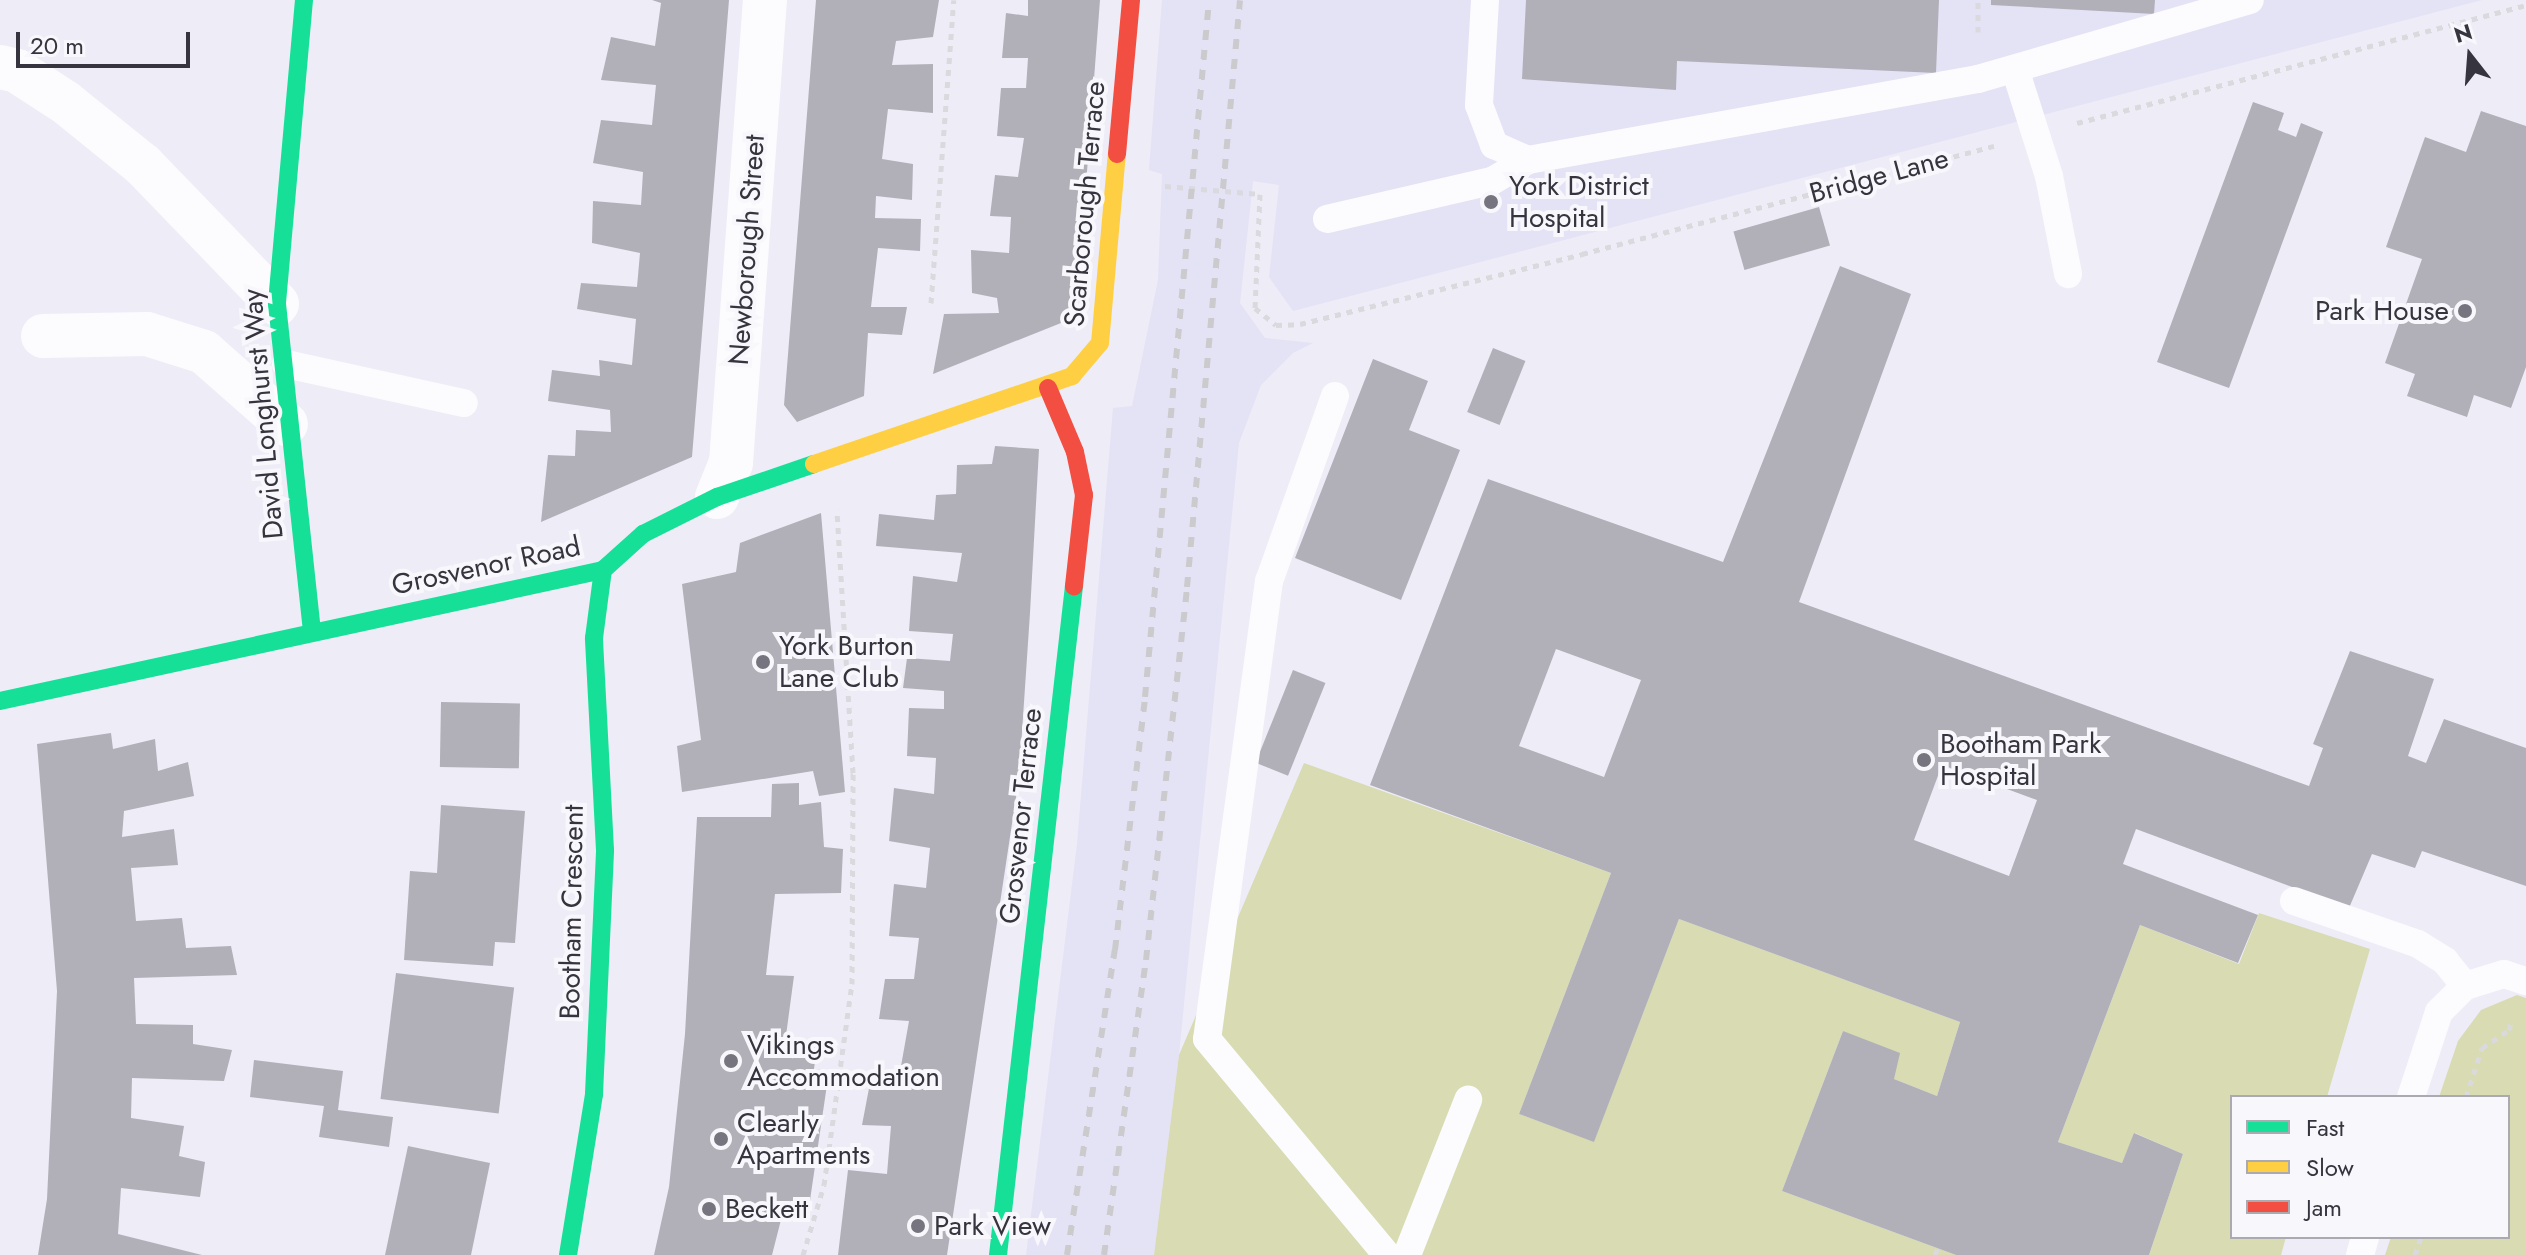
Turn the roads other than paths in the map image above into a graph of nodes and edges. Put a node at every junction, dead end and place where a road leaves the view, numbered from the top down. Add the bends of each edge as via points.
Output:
1 (304, 0) edge
2 (765, 0) edge
3 (1131, 0) edge
4 (1485, 0) edge
5 (2250, 0) edge
6 (0, 67) edge
7 (2015, 69) junction
8 (1528, 160) junction
9 (1327, 219) dead end
10 (2068, 274) dead end
11 (277, 304) junction
12 (43, 336) dead end
13 (286, 364) junction
14 (1048, 388) junction
15 (1335, 396) dead end
16 (464, 403) dead end
17 (286, 424) junction
18 (717, 497) junction
19 (603, 570) junction
20 (312, 632) junction
21 (0, 701) edge
22 (2294, 901) dead end
23 (2525, 980) edge
24 (2465, 986) junction
25 (2412, 1095) edge
26 (1468, 1100) dead end
27 (568, 1255) edge
28 (998, 1255) edge
29 (1387, 1255) edge
30 (1407, 1255) edge

1 - 11 street, David Longhurst Way
2 - 18 street, Newborough Street via 731,463
3 - 14 street, Scarborough Terrace via 1100,343 1088,363
4 - 8 lane via 1479,105 1494,145
5 - 7 lane
6 - 11 street via 17,71 65,102 143,165
7 - 8 lane
7 - 10 lane
8 - 9 lane via 1492,181
11 - 13 street, David Longhurst Way
12 - 17 street via 147,334 204,352
13 - 16 lane
13 - 17 street, David Longhurst Way
14 - 18 street, Grosvenor Road
14 - 28 street, Grosvenor Terrace via 1075,452 1084,495
15 - 29 lane via 1269,581 1207,1039
17 - 20 street, David Longhurst Way
18 - 19 street, Grosvenor Road via 643,534
19 - 20 street, Grosvenor Road
19 - 27 street, Bootham Crescent via 594,638 605,850 594,1094
20 - 21 street, Grosvenor Road
22 - 24 lane via 2418,944 2445,961
23 - 24 lane via 2504,974
24 - 25 lane via 2439,1012
26 - 30 lane

